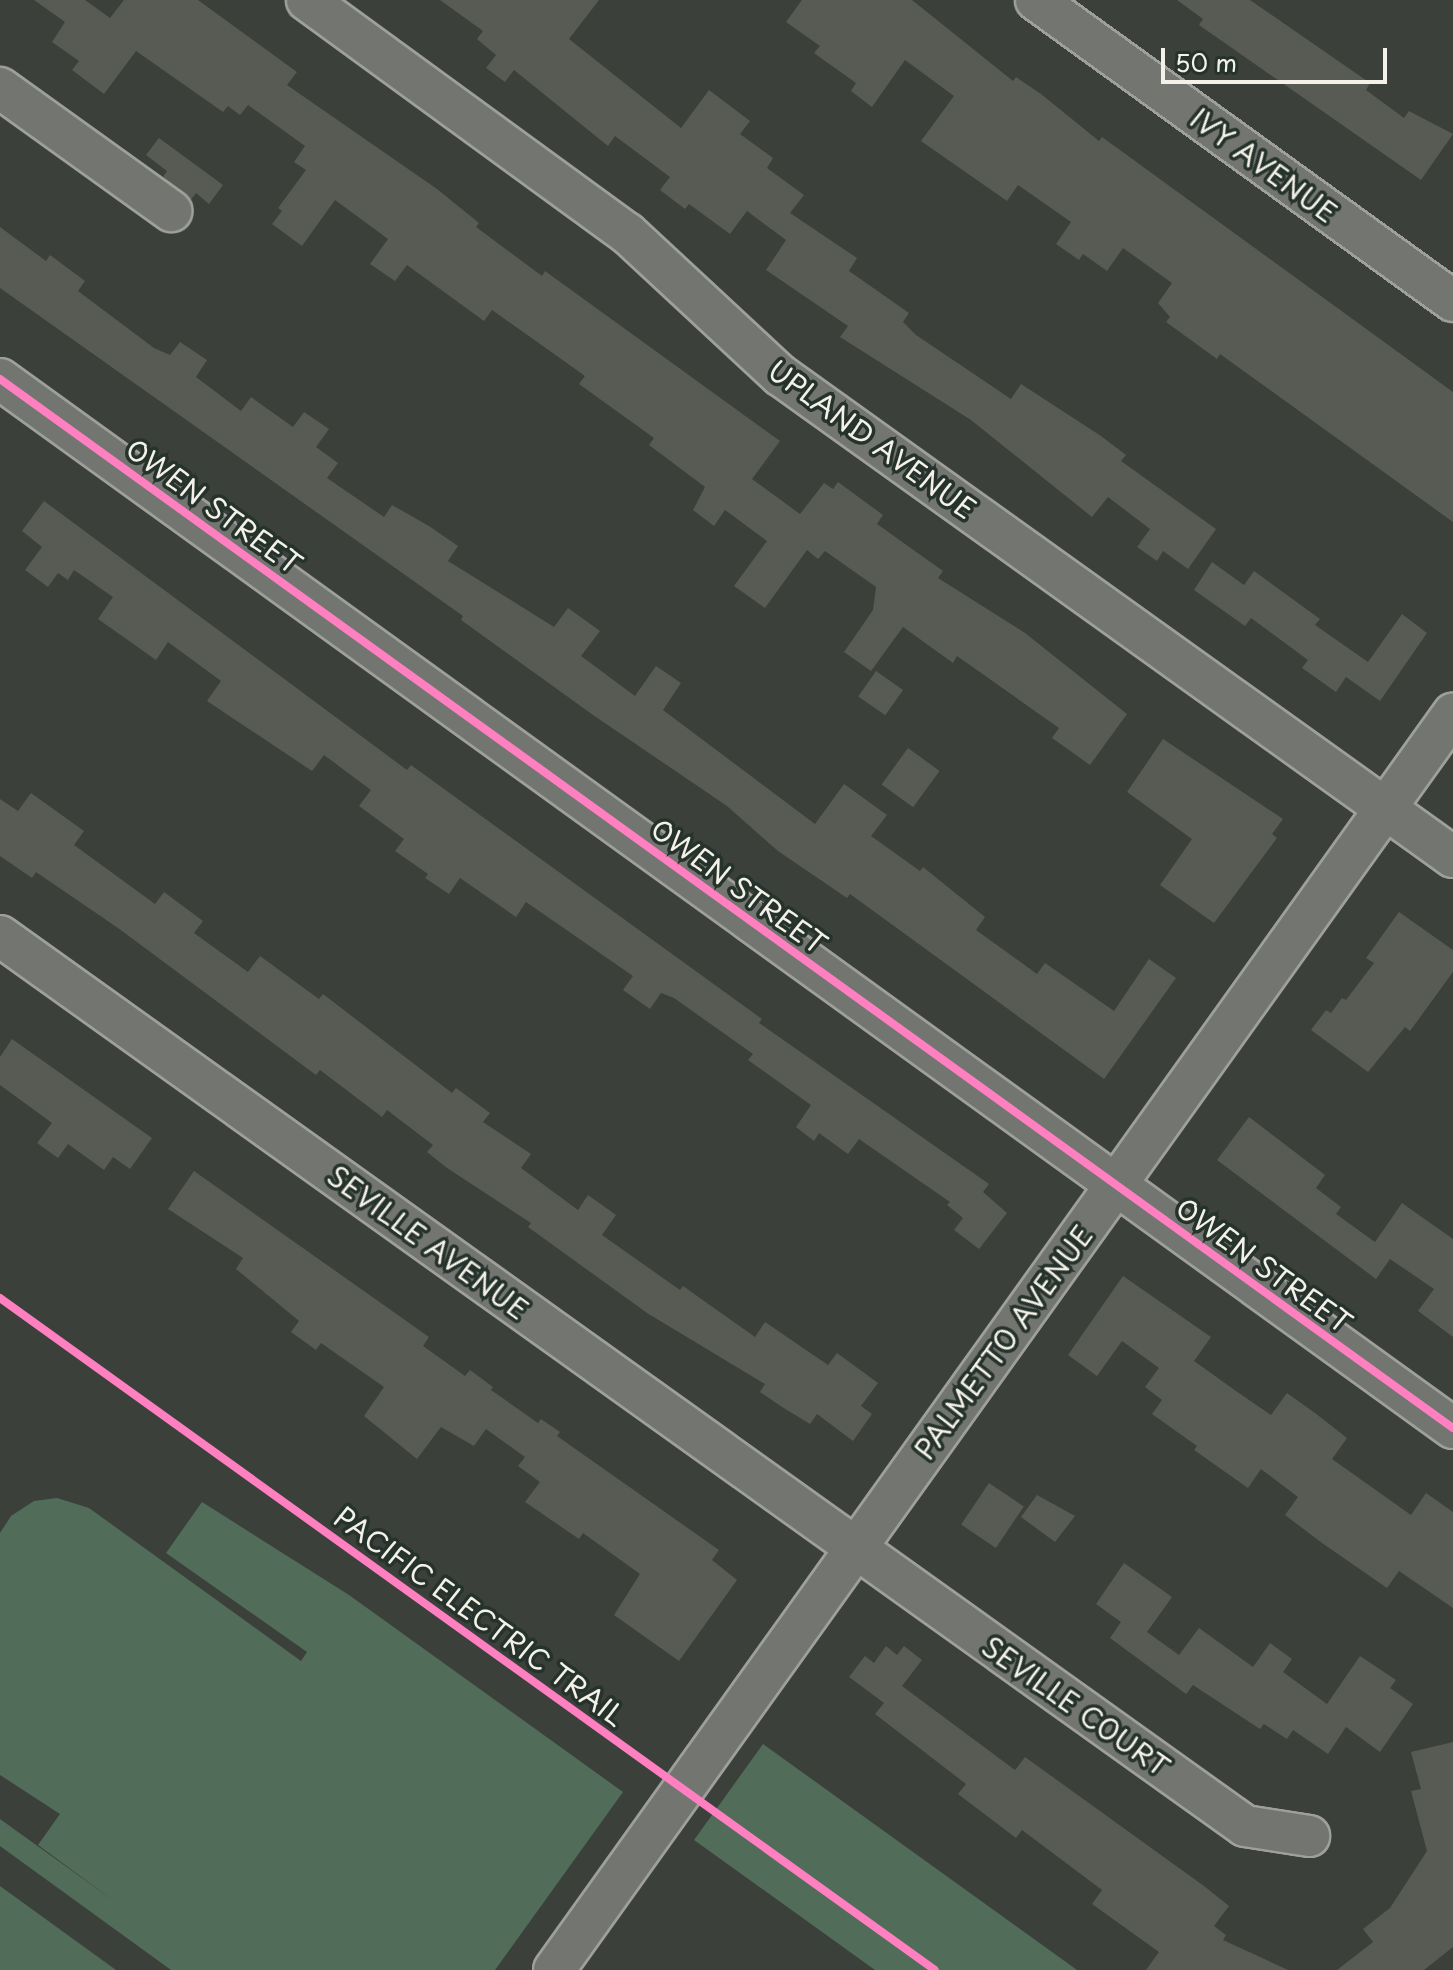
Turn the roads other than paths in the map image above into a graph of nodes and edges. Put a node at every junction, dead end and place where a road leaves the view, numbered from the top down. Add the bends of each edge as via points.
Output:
1 (307, 0) edge
2 (1036, 0) edge
3 (0, 88) edge
4 (171, 211) dead end
5 (1453, 301) edge
6 (0, 379) edge
7 (1453, 714) edge
8 (1385, 809) junction
9 (1453, 857) edge
10 (0, 936) edge
11 (1115, 1185) junction
12 (1453, 1428) edge
13 (855, 1548) junction
14 (1309, 1836) dead end
15 (554, 1970) edge

1 - 8 street, UPLAND AVENUE via 627,233 780,375
2 - 5 street, IVY AVENUE
3 - 4 street
6 - 11 street, OWEN STREET
7 - 8 street, PALMETTO AVENUE
8 - 9 street, UPLAND AVENUE
8 - 11 street, PALMETTO AVENUE
10 - 13 street, SEVILLE AVENUE
11 - 12 street, OWEN STREET
11 - 13 street, PALMETTO AVENUE
13 - 14 street, SEVILLE COURT via 1245,1826
13 - 15 street, PALMETTO AVENUE

